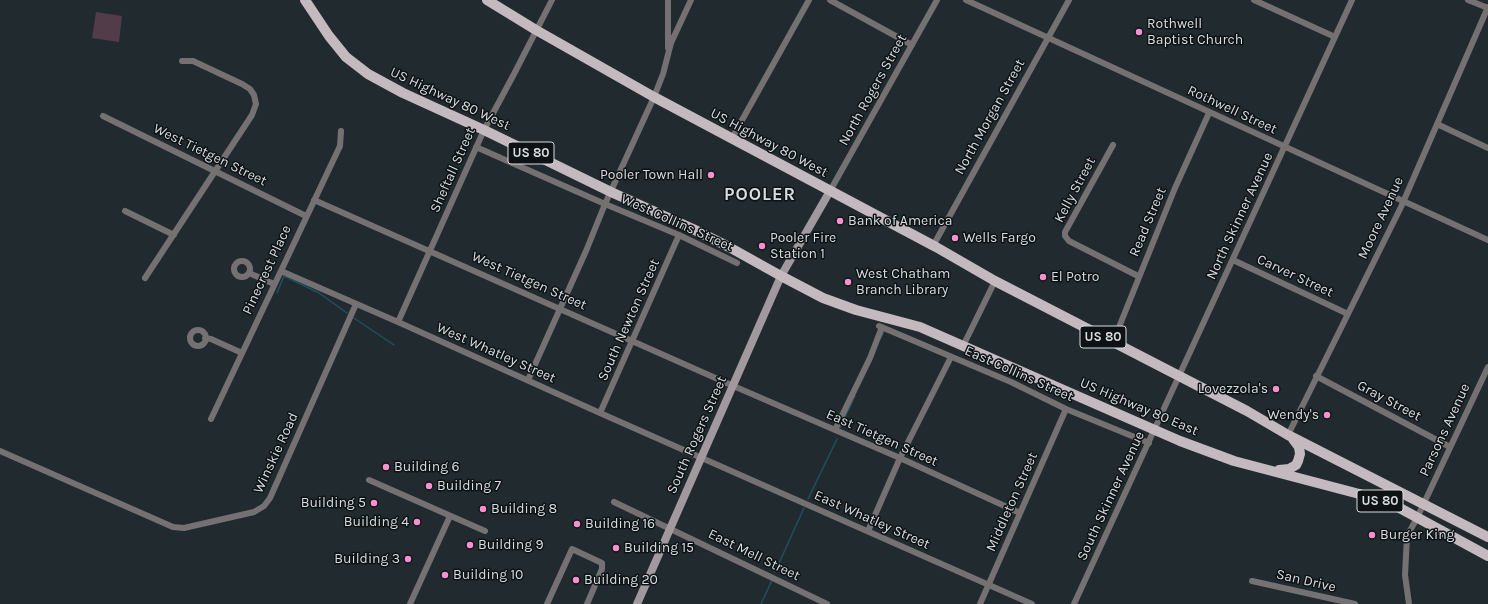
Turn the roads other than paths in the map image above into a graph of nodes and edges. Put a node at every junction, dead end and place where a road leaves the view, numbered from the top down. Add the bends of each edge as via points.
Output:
1 (305, 0) edge
2 (487, 0) edge
3 (552, 0) edge
4 (668, 0) edge
5 (690, 0) edge
6 (809, 0) edge
7 (830, 0) edge
8 (937, 0) edge
9 (966, 0) edge
10 (1069, 0) edge
11 (1254, 0) edge
12 (1352, 0) edge
13 (1468, 0) edge
14 (1488, 8) edge
15 (536, 30) junction
16 (1335, 37) junction
17 (1048, 38) junction
18 (912, 45) junction
19 (666, 60) junction
20 (182, 61) dead end
21 (654, 97) junction
22 (1209, 112) junction
23 (103, 116) dead end
24 (1437, 124) junction
25 (484, 130) junction
26 (341, 131) dead end
27 (732, 138) junction
28 (1113, 145) dead end
29 (476, 147) junction
30 (1285, 147) junction
31 (1488, 148) edge
32 (215, 171) junction
33 (830, 191) junction
34 (611, 192) junction
35 (314, 200) junction
36 (1403, 202) junction
37 (605, 204) junction
38 (125, 211) dead end
39 (306, 216) junction
40 (174, 235) junction
41 (679, 235) junction
42 (1488, 240) edge
43 (933, 246) junction
44 (430, 251) junction
45 (1233, 260) junction
46 (737, 262) dead end
47 (281, 271) junction
48 (249, 273) dead end
49 (781, 276) junction
50 (1138, 276) junction
51 (145, 278) dead end
52 (996, 281) junction
53 (274, 284) junction
54 (356, 304) junction
55 (560, 308) junction
56 (1348, 314) junction
57 (398, 322) junction
58 (205, 338) dead end
59 (633, 340) junction
60 (1113, 342) junction
61 (963, 346) junction
62 (242, 353) junction
63 (951, 356) junction
64 (1488, 366) edge
65 (1316, 376) junction
66 (1179, 377) junction
67 (528, 380) junction
68 (733, 386) junction
69 (1066, 408) junction
70 (600, 413) junction
71 (211, 418) dead end
72 (835, 430) junction
73 (1156, 430) junction
74 (1288, 435) junction
75 (1149, 443) junction
76 (1450, 447) junction
77 (0, 451) edge
78 (702, 457) junction
79 (900, 458) junction
80 (1263, 468) junction
81 (369, 480) dead end
82 (614, 502) dead end
83 (1423, 504) junction
84 (1020, 513) junction
85 (450, 516) junction
86 (1417, 518) junction
87 (670, 528) junction
88 (485, 531) dead end
89 (868, 531) junction
90 (1488, 537) edge
91 (1488, 556) edge
92 (1252, 581) dead end
93 (989, 584) junction
94 (410, 604) edge
95 (547, 604) edge
96 (587, 604) edge
97 (637, 604) edge
98 (828, 604) edge
99 (980, 604) edge
100 (1032, 604) edge
101 (1074, 604) edge
102 (1355, 604) edge
103 (1409, 604) edge

1 - 25 main road, US Highway 80 West / US 80 via 346,57 368,74
2 - 15 main road, US Highway 80 West / US 80
3 - 15 street, Sheftall Street
4 - 19 street
5 - 19 street
6 - 27 street
7 - 18 street
8 - 18 street, North Rogers Street
9 - 17 street, Rothwell Street
10 - 17 street, North Morgan Street
11 - 16 street
12 - 16 street, North Skinner Avenue
13 - 14 street
14 - 24 street, Moore Avenue
15 - 21 main road, US Highway 80 West / US 80
15 - 25 street, Sheftall Street
16 - 30 street, North Skinner Avenue
17 - 22 street, Rothwell Street
17 - 43 street, North Morgan Street
18 - 33 street, North Rogers Street
19 - 21 street
20 - 32 street via 193,61 232,79 250,89 254,95 256,104 252,115
21 - 27 main road, US Highway 80 West / US 80
21 - 34 street
22 - 30 street, Rothwell Street
22 - 50 street, Read Street
23 - 32 street, West Tietgen Street
24 - 31 street
24 - 36 street, Moore Avenue
25 - 29 street, Sheftall Street
25 - 34 main road, US Highway 80 West / US 80
26 - 35 street, Pinecrest Place via 340,146
27 - 33 main road, US Highway 80 West / US 80
28 - 50 street, Kelly Street via 1065,236 1069,241
29 - 37 street, West Collins Street
29 - 44 street, Sheftall Street
30 - 36 street, Rothwell Street
30 - 45 street, North Skinner Avenue
32 - 39 street, West Tietgen Street
32 - 40 street
33 - 43 main road, US 80
33 - 49 street, South Rogers Street
34 - 37 street
34 - 49 main road, US Highway 80 West / US 80 via 729,246
35 - 39 street, Pinecrest Place
35 - 44 street, West Tietgen Street
36 - 42 street, Rothwell Street
36 - 56 street, Moore Avenue
37 - 41 street, West Collins Street
37 - 55 street
38 - 40 street
39 - 47 street, Pinecrest Place
40 - 51 street
41 - 46 street, West Collins Street
41 - 59 street, South Newton Street
43 - 52 main road, US 80
44 - 55 street, West Tietgen Street
44 - 57 street, Sheftall Street
45 - 56 street, Carver Street
45 - 66 street, North Skinner Avenue
47 - 53 street, Pinecrest Place
47 - 54 street, West Whatley Street
48 - 53 street
49 - 61 main road, US Highway 80 East / US 80 via 822,298 920,327
49 - 68 street, South Rogers Street
50 - 60 street, Read Street
52 - 60 main road, US 80
52 - 61 street
53 - 62 street, Pinecrest Place
54 - 57 street, West Whatley Street
54 - 77 street, Winskie Road via 270,498 264,506 254,512 184,528 173,527
55 - 59 street, West Tietgen Street
55 - 67 street
56 - 65 street, Moore Avenue
57 - 67 street, West Whatley Street
58 - 62 street
59 - 68 street, West Tietgen Street
59 - 70 street, South Newton Street
60 - 66 main road, US 80
61 - 73 main road, US Highway 80 East / US 80
62 - 71 street, Pinecrest Place
63 - 69 street, East Collins Street
63 - 72 street, East Collins Street via 880,327 870,358
63 - 79 street
64 - 76 street, Parsons Avenue
65 - 74 street, Moore Avenue
65 - 76 street, Gray Street
66 - 73 street, South Skinner Avenue
66 - 74 main road, US 80
67 - 70 street, West Whatley Street
68 - 72 street, East Tietgen Street
68 - 78 street, South Rogers Street
69 - 75 street, East Collins Street
69 - 84 street, Middleton Street
70 - 78 street, West Whatley Street
72 - 79 street, East Tietgen Street
73 - 75 street, South Skinner Avenue
73 - 80 main road, US Highway 80 East / US 80 via 1234,461
74 - 80 main road via 1299,447 1296,465 1285,470
74 - 83 main road, US 80
75 - 101 street, South Skinner Avenue
76 - 83 street, Parsons Avenue
78 - 87 street, South Rogers Street
78 - 89 street, East Whatley Street
79 - 84 street, East Tietgen Street
79 - 89 street
80 - 86 main road, US Highway 80 East / US 80 via 1367,496 1396,506
81 - 85 street
82 - 87 street, East Mell Street
83 - 86 street, Parsons Avenue
83 - 90 main road, US 80
84 - 93 street, Middleton Street
85 - 88 street
85 - 94 street
86 - 91 main road, US Highway 80 East / US 80
86 - 103 street, Parsons Avenue via 1406,543 1405,575
87 - 97 street, South Rogers Street
87 - 98 street, East Mell Street
89 - 93 street, East Whatley Street
92 - 102 street, San Drive
93 - 99 street, Middleton Street
93 - 100 street, East Whatley Street
95 - 96 street via 572,549 602,563 602,569

